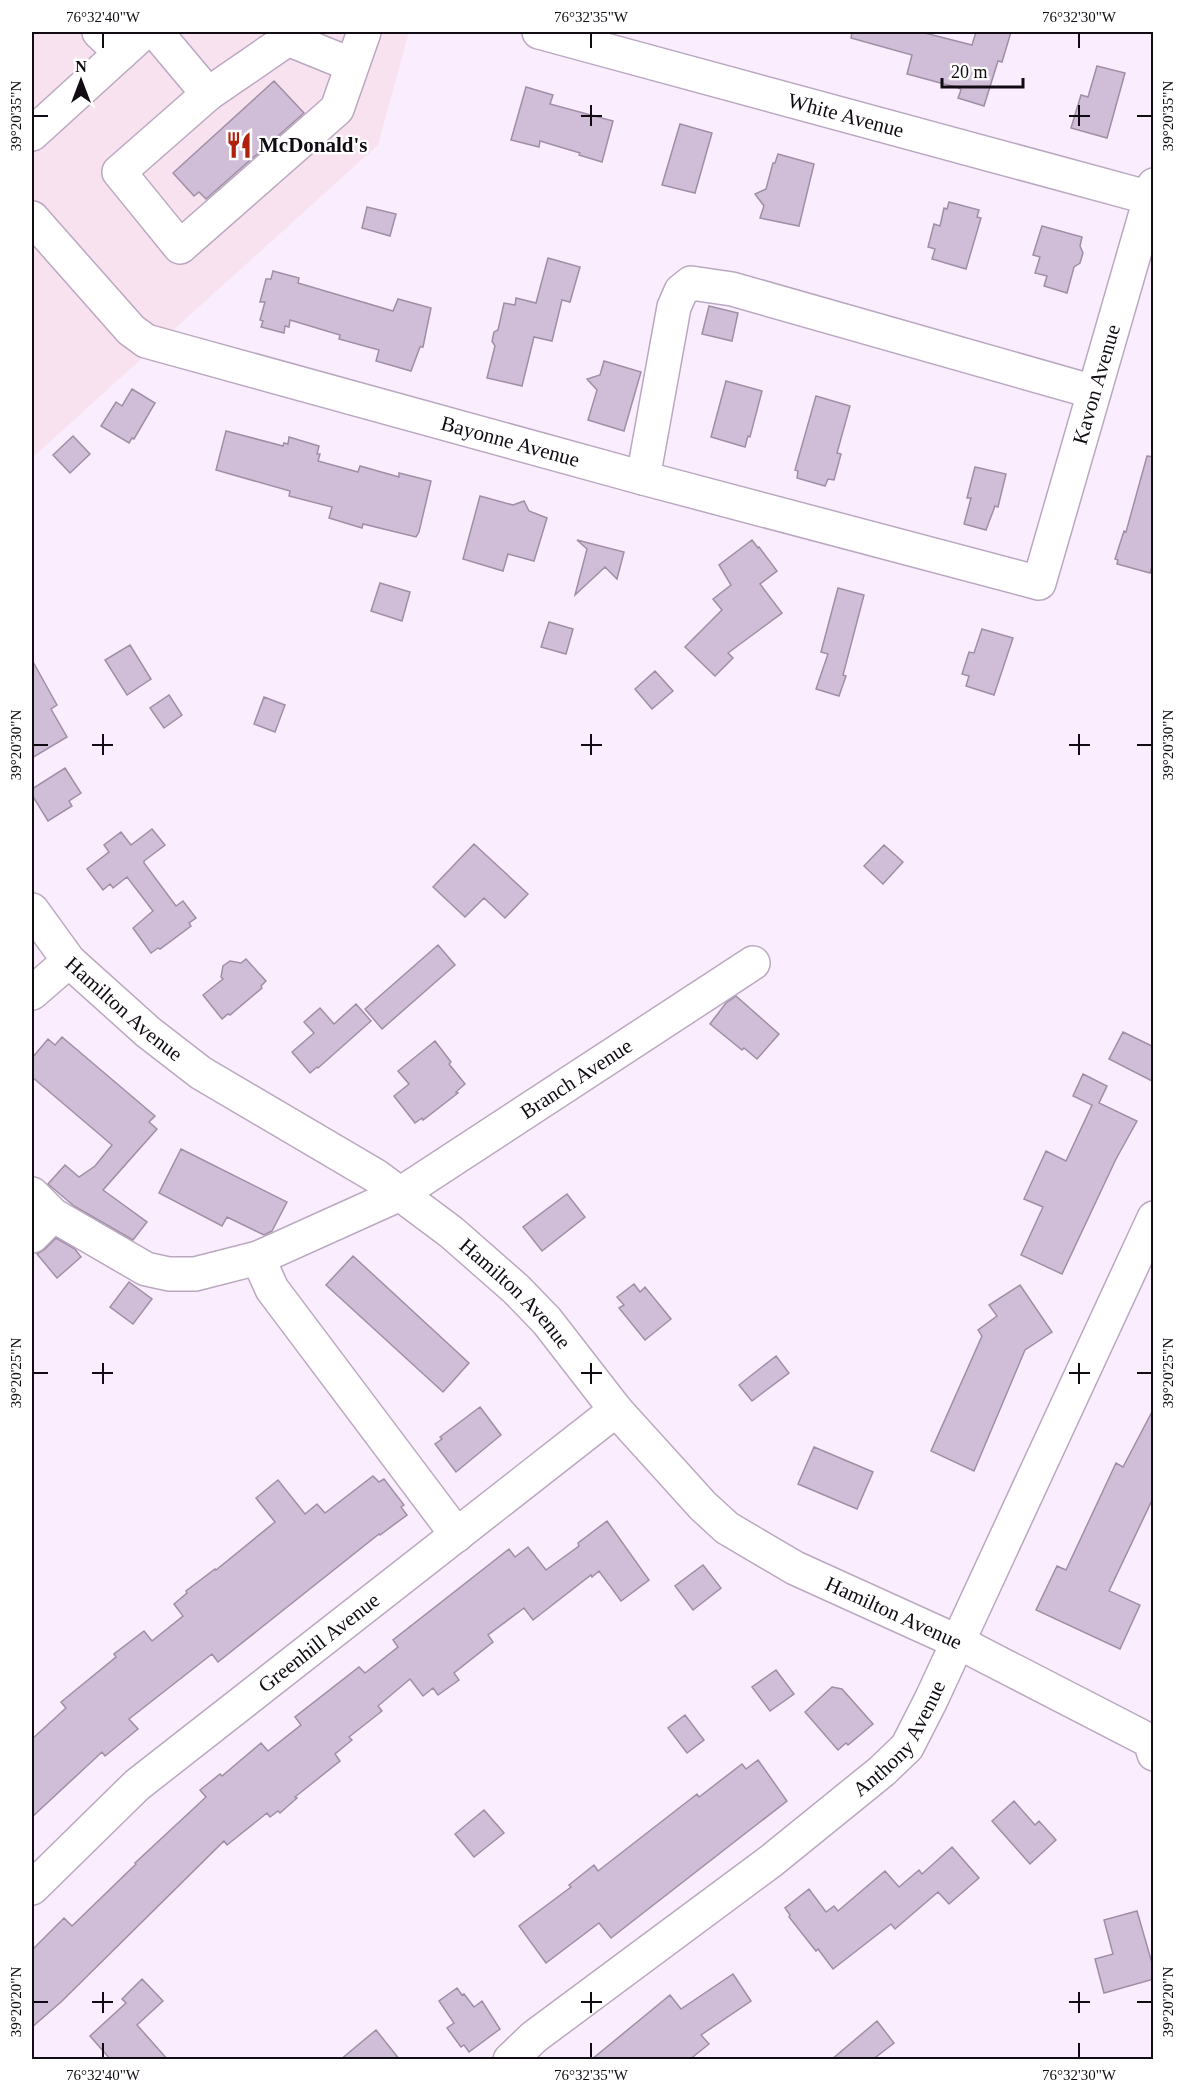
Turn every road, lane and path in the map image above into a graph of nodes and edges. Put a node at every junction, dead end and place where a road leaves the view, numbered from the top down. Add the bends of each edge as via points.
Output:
1 (156, 32) edge
2 (364, 32) edge
3 (539, 32) edge
4 (122, 39) edge
5 (623, 43) edge
6 (352, 65) junction
7 (208, 94) junction
8 (32, 134) edge
9 (1152, 194) edge
10 (32, 218) edge
11 (1094, 392) junction
12 (643, 478) junction
13 (1039, 583) joint
14 (32, 910) edge
15 (69, 961) junction
16 (753, 963) dead end
17 (32, 993) edge
18 (400, 1194) junction
19 (39, 1215) edge
20 (1154, 1218) edge
21 (258, 1258) junction
22 (616, 1410) junction
23 (457, 1535) junction
24 (956, 1641) junction
25 (1152, 1745) edge
26 (32, 1888) edge
27 (510, 2060) edge

1 - 7 street
2 - 6 street
3 - 5 street, White Avenue
4 - 8 street
5 - 9 street, White Avenue
6 - 7 street via 288,39
6 - 7 street via 337,109 180,247 119,172
9 - 11 street, Kavon Avenue
10 - 12 street, Bayonne Avenue via 146,341
11 - 12 street via 732,289 691,283 681,291 674,307
11 - 13 street, Kavon Avenue
12 - 13 street, Bayonne Avenue
14 - 15 street, Hamilton Avenue
15 - 17 street
15 - 18 street, Hamilton Avenue via 148,1032 201,1073 357,1164
16 - 18 street, Branch Avenue
18 - 21 street, Branch Avenue
18 - 22 street, Hamilton Avenue via 516,1289 547,1321
19 - 21 street, Branch Avenue via 146,1269 170,1274 195,1274
20 - 24 street, Anthony Avenue
21 - 23 street via 278,1298
22 - 23 street, Greenhill Avenue
22 - 24 street, Hamilton Avenue via 727,1528 795,1568
23 - 26 street, Greenhill Avenue via 137,1785
24 - 25 street, Hamilton Avenue
24 - 27 street, Anthony Avenue via 907,1747 882,1771 771,1861 534,2037

